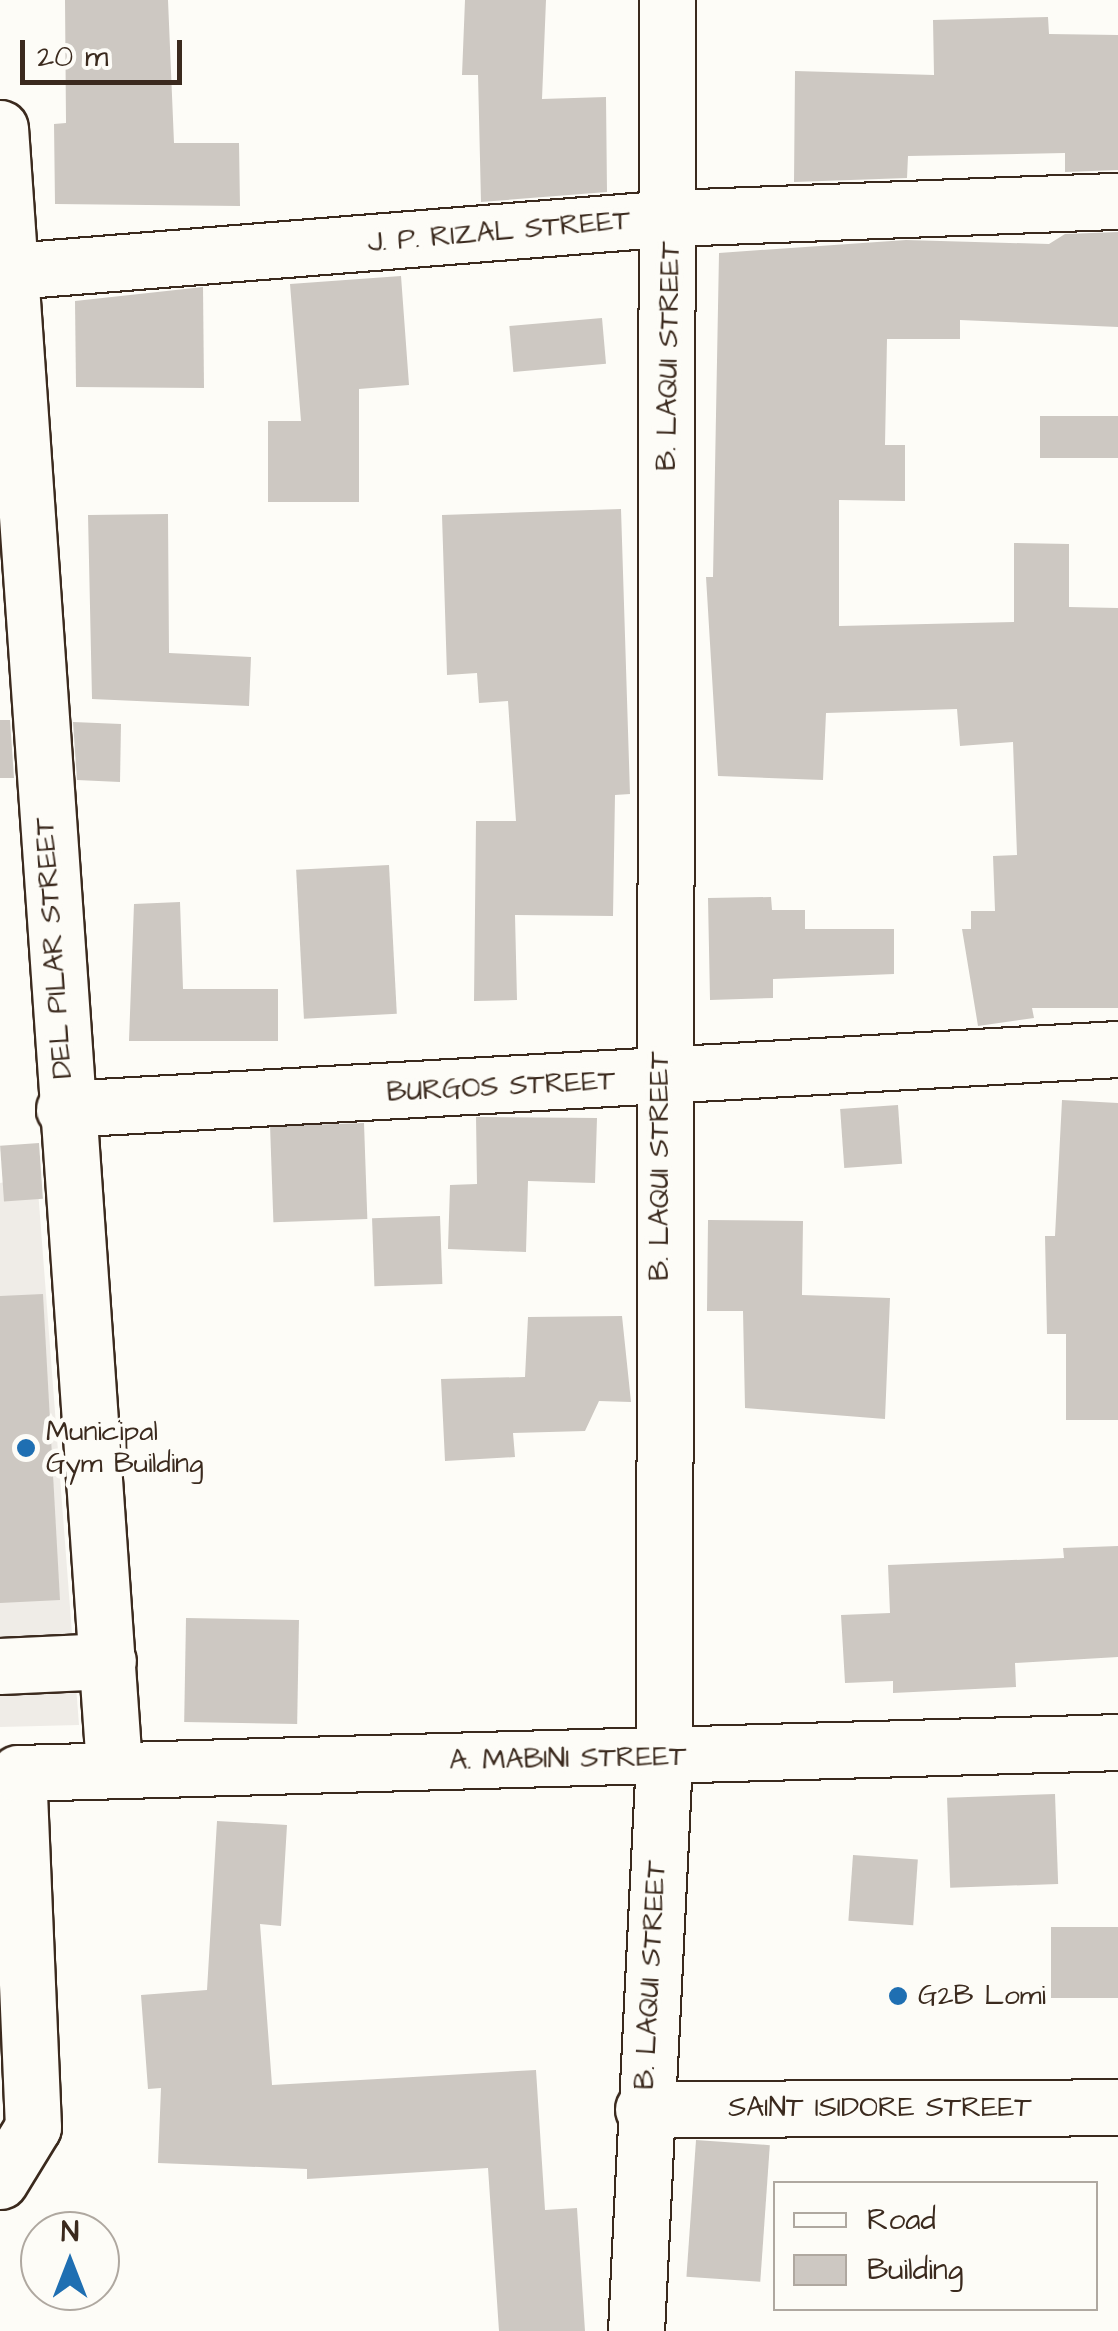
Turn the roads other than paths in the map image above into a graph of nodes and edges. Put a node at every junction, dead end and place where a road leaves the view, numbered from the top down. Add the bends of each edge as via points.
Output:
1 (667, 0) edge
2 (0, 128) edge
3 (1118, 201) edge
4 (671, 218) junction
5 (5, 272) edge
6 (1118, 1048) edge
7 (659, 1080) junction
8 (64, 1108) junction
9 (108, 1661) junction
10 (0, 1666) edge
11 (1118, 1742) edge
12 (664, 1759) junction
13 (114, 1768) junction
14 (1118, 2107) edge
15 (642, 2109) junction
16 (0, 2181) edge
17 (636, 2331) edge

1 - 4 street, B. LAQUI STREET
2 - 5 street, DEL PILAR STREET
3 - 4 street, J. P. RIZAL STREET
4 - 5 street, J. P. RIZAL STREET
4 - 7 street, B. LAQUI STREET
5 - 8 street, DEL PILAR STREET
6 - 7 street, BURGOS STREET
7 - 8 street, BURGOS STREET
7 - 12 street, B. LAQUI STREET
8 - 9 street, DEL PILAR STREET
9 - 10 street
9 - 13 street, DEL PILAR STREET
11 - 12 street, A. MABINI STREET
12 - 13 street, A. MABINI STREET
12 - 15 street, B. LAQUI STREET
13 - 16 street, A. MABINI STREET via 18,1773 33,2127
14 - 15 street, SAINT ISIDORE STREET
15 - 17 street, B. LAQUI STREET

